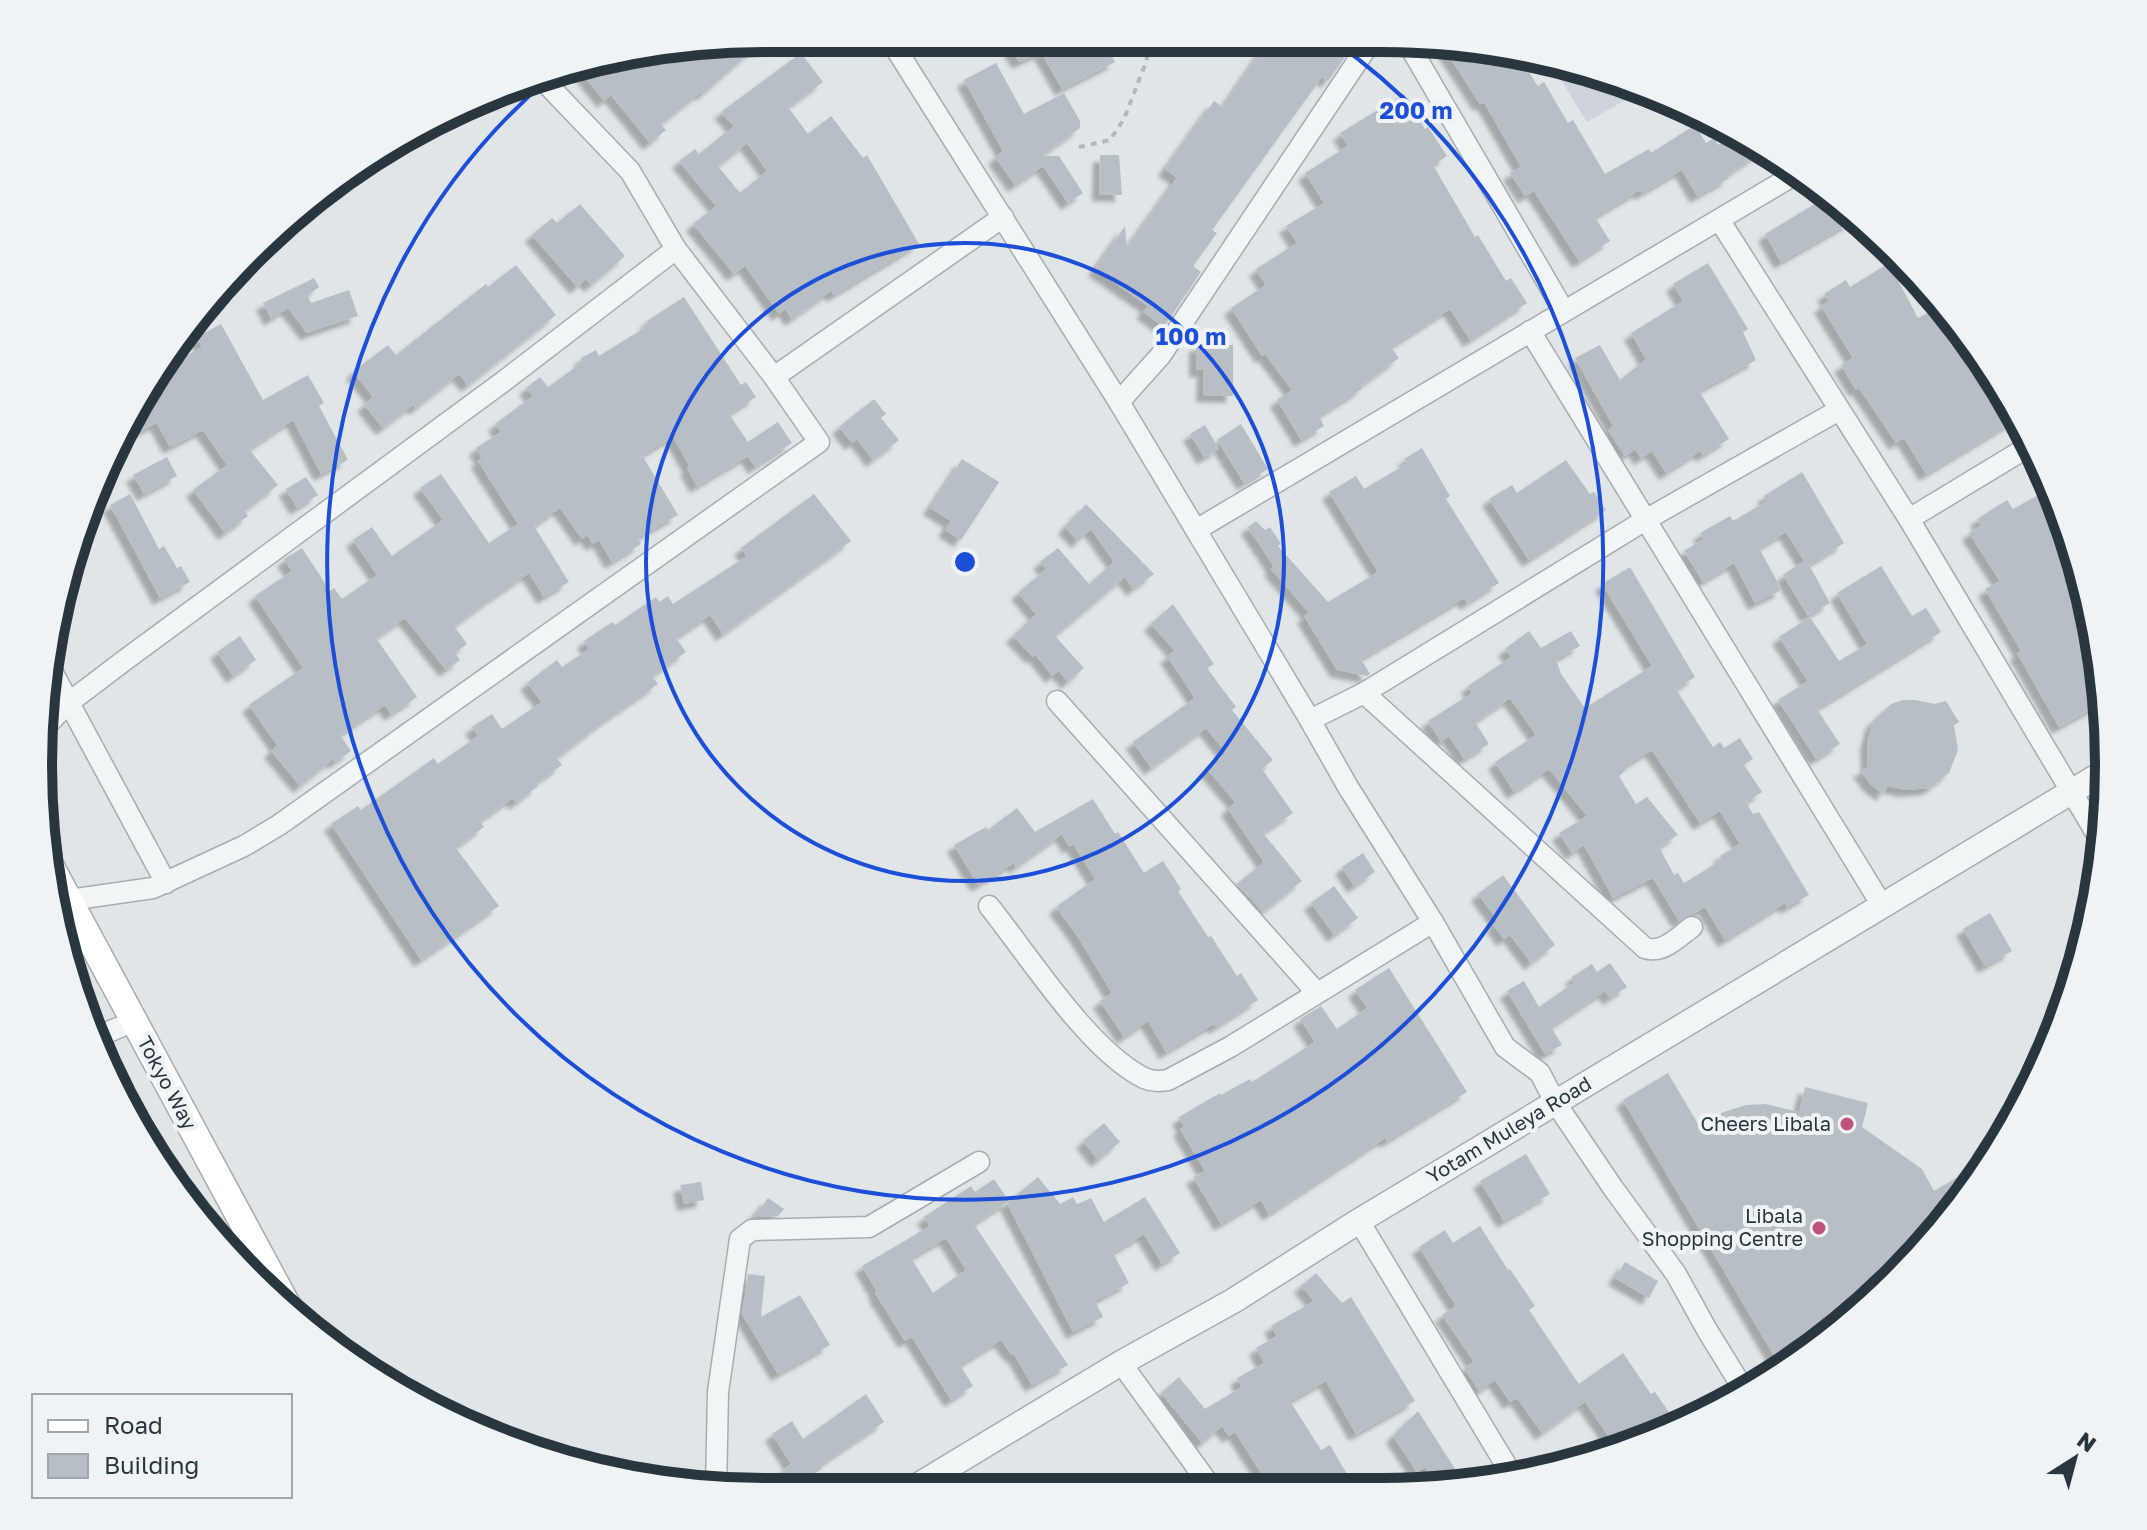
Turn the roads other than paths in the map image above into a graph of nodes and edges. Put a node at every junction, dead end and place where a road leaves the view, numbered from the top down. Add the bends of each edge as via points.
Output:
1 (898, 52) edge
2 (1364, 52) edge
3 (1414, 53) edge
4 (549, 86) edge
5 (1788, 179) edge
6 (1003, 217) junction
7 (1720, 221) junction
8 (676, 249) junction
9 (1564, 311) junction
10 (1530, 331) junction
11 (774, 377) junction
12 (1119, 402) junction
13 (1839, 410) junction
14 (2021, 451) edge
15 (1647, 519) junction
16 (1909, 519) junction
17 (1196, 530) junction
18 (57, 683) edge
19 (1364, 693) junction
20 (1057, 701) dead end
21 (67, 704) junction
22 (54, 718) edge
23 (1310, 720) junction
24 (2094, 778) edge
25 (2073, 792) junction
26 (2092, 825) edge
27 (166, 883) junction
28 (64, 890) edge
29 (69, 900) junction
30 (989, 906) dead end
31 (1883, 907) junction
32 (1433, 922) junction
33 (1692, 927) dead end
34 (1317, 993) junction
35 (134, 1021) junction
36 (104, 1034) edge
37 (1555, 1102) junction
38 (979, 1162) dead end
39 (1359, 1221) junction
40 (275, 1282) edge
41 (1121, 1363) junction
42 (1739, 1381) edge
43 (1507, 1466) edge
44 (716, 1476) edge
45 (930, 1478) edge
46 (1204, 1478) edge

1 - 6 street
2 - 12 street via 1161,355
3 - 9 street
4 - 8 street via 630,171
5 - 7 street
6 - 11 street
6 - 12 street
7 - 9 street
7 - 13 street
8 - 11 street
8 - 21 street
9 - 10 street
10 - 15 street
10 - 17 street
11 - 27 street via 819,442 279,825
12 - 17 street
13 - 15 street
13 - 16 street
14 - 16 street
15 - 19 street
15 - 31 street
16 - 25 street
17 - 23 street
18 - 21 street
19 - 23 street
19 - 33 street via 1645,948 1661,949
20 - 34 street
21 - 22 street
21 - 27 street
23 - 32 street
24 - 25 street, Yotam Muleya Road
25 - 26 street
25 - 31 street, Yotam Muleya Road
27 - 29 street
28 - 29 main road, Tokyo Way
29 - 35 main road, Tokyo Way
30 - 34 street via 1084,1028 1113,1058 1146,1080 1168,1080 1185,1072
31 - 37 street, Yotam Muleya Road
32 - 34 street
32 - 37 street via 1505,1047 1533,1065
35 - 36 street
35 - 40 main road, Tokyo Way
37 - 39 street, Yotam Muleya Road
37 - 42 street via 1676,1274
38 - 44 street via 869,1227 752,1230 740,1239 718,1392
39 - 41 street, Yotam Muleya Road via 1233,1301
39 - 43 street
41 - 45 street, Yotam Muleya Road
41 - 46 street

